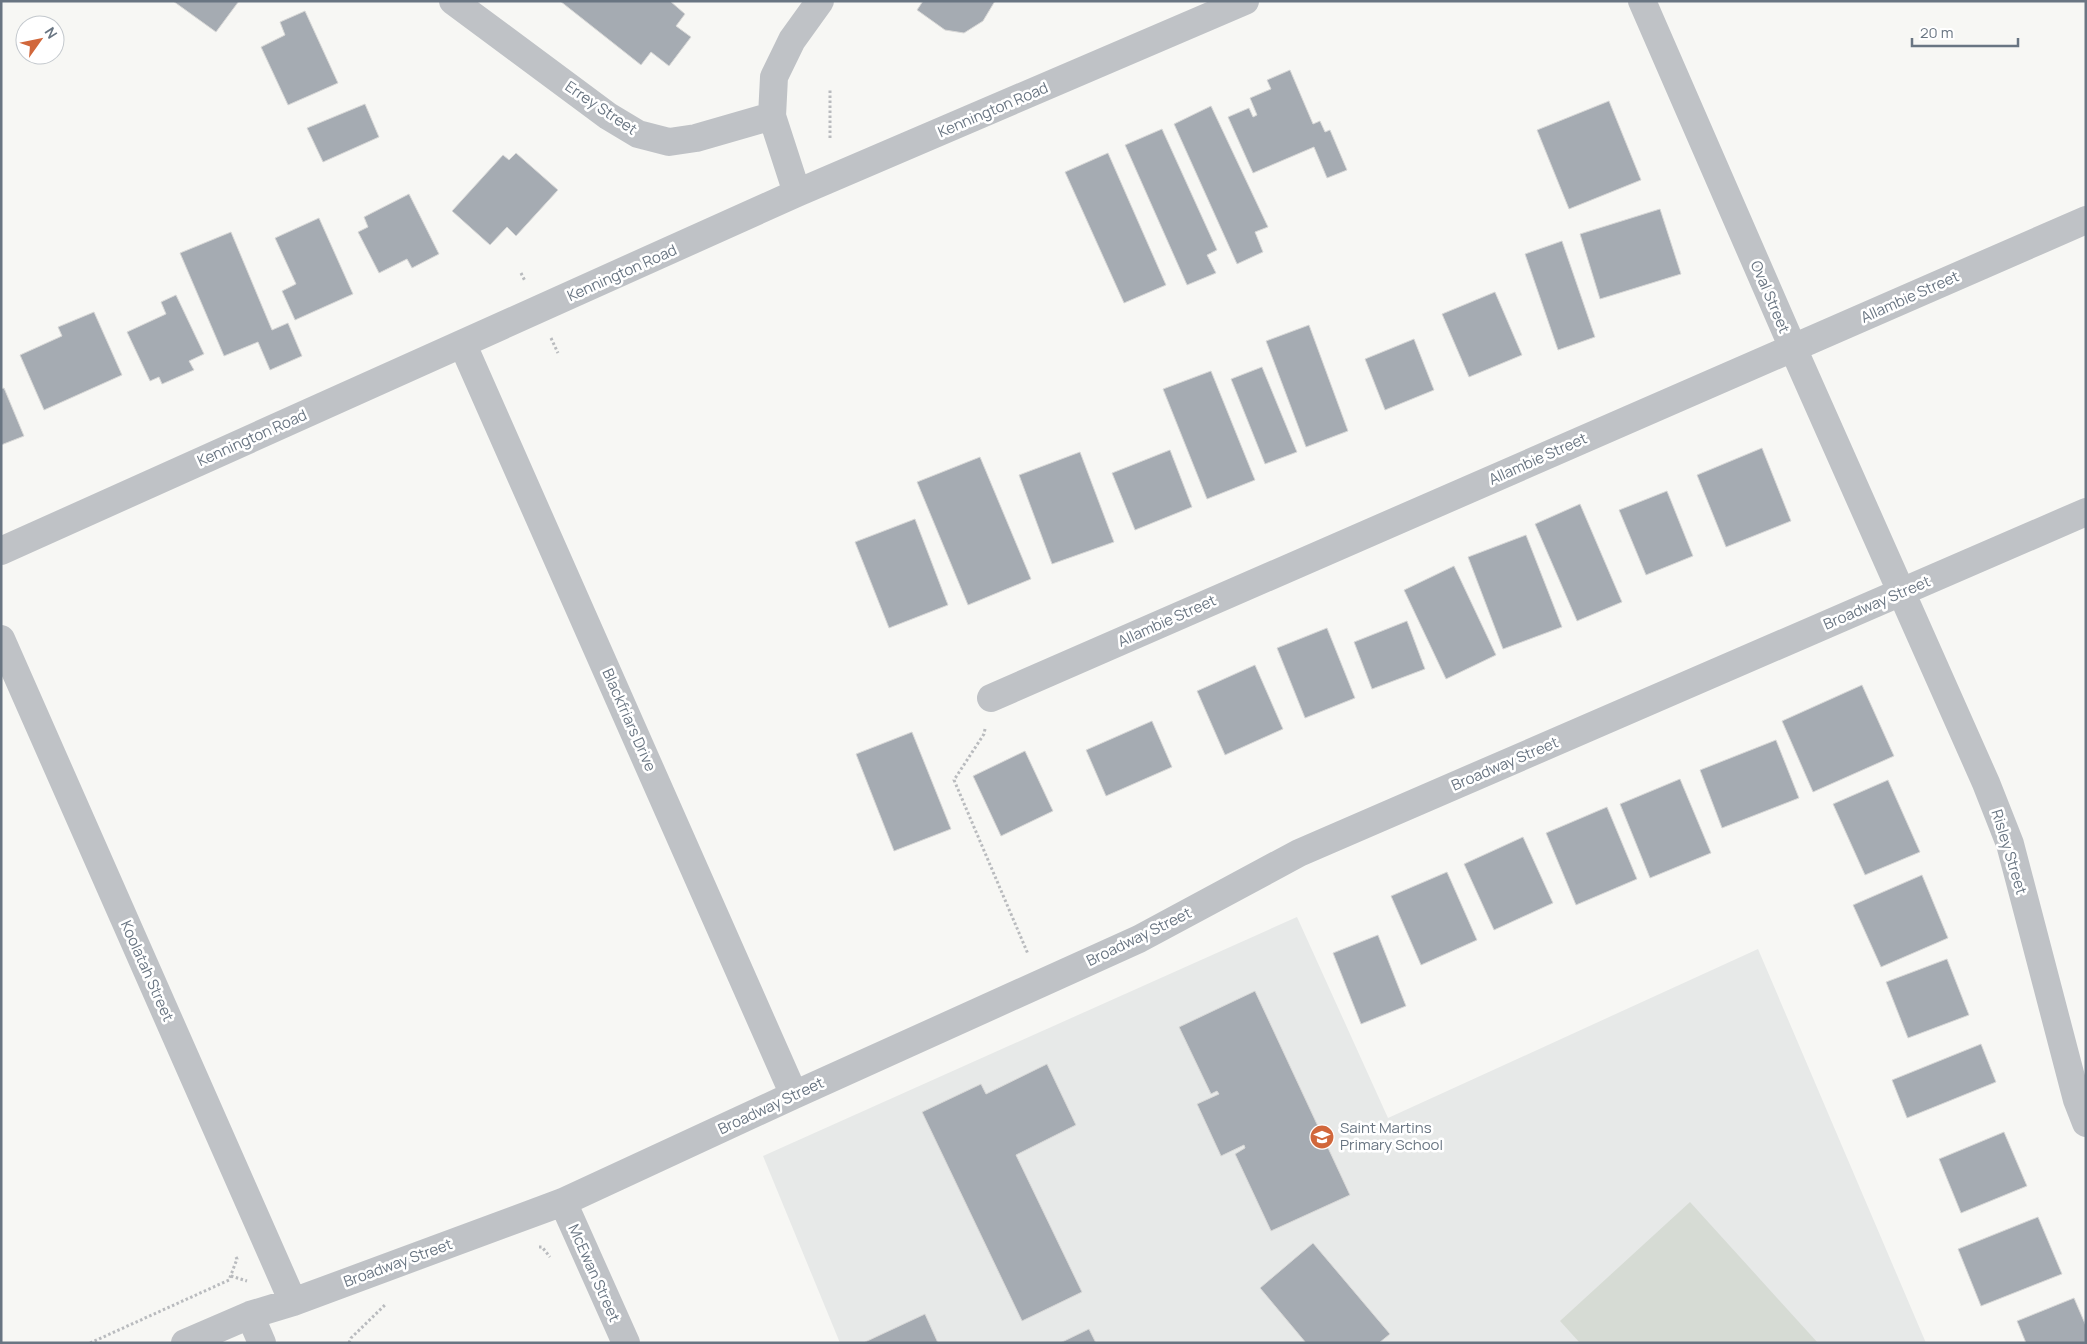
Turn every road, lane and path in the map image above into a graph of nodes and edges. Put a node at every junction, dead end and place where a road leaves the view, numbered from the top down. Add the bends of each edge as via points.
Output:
1 (453, 1) edge
2 (820, 1) edge
3 (1246, 1) edge
4 (1642, 1) edge
5 (830, 89) dead end
6 (772, 116) junction
7 (830, 138) dead end
8 (797, 193) junction
9 (2086, 220) edge
10 (549, 333) dead end
11 (463, 345) junction
12 (1793, 348) junction
13 (558, 353) dead end
14 (2086, 512) edge
15 (1, 551) edge
16 (1900, 592) junction
17 (1, 639) edge
18 (991, 698) joint
19 (1041, 984) junction
20 (794, 1095) junction
21 (2086, 1123) edge
22 (563, 1202) junction
23 (533, 1247) dead end
24 (234, 1250) dead end
25 (552, 1260) dead end
26 (231, 1276) junction
27 (247, 1281) dead end
28 (292, 1302) junction
29 (388, 1302) dead end
30 (250, 1314) junction
31 (90, 1343) edge
32 (185, 1343) edge
33 (262, 1343) edge
34 (349, 1343) edge
35 (626, 1343) edge

1 - 6 street, Errey Street via 608,116 638,134 669,142 696,138
2 - 6 street via 792,40 774,77
3 - 8 street, Kennington Road
4 - 12 street, Oval Street
5 - 7 path
6 - 8 street
8 - 11 street, Kennington Road
9 - 12 street, Allambie Street
10 - 13 path
11 - 15 street, Kennington Road
11 - 20 street, Blackfriars Drive
12 - 16 street, Oval Street
12 - 18 street, Allambie Street
14 - 16 street, Broadway Street
16 - 19 street, Broadway Street via 1299,853 1139,939
16 - 21 street, Risley Street via 2010,844 2077,1100
17 - 28 street, Koolatah Street
18 - 19 path via 984,734 954,780
19 - 20 street, Broadway Street
20 - 22 street, Broadway Street
22 - 28 street, Broadway Street
22 - 35 street, McEwan Street
23 - 25 path via 542,1247
24 - 26 path via 237,1259
26 - 27 path
26 - 31 path via 229,1280
28 - 30 street, Broadway Street
29 - 34 path
30 - 32 street, Broadway Street
30 - 33 street

